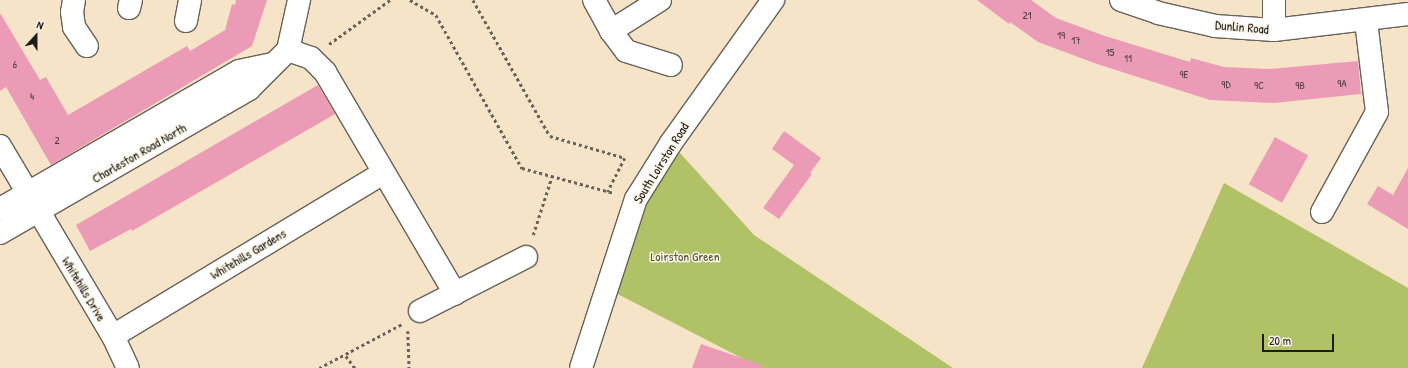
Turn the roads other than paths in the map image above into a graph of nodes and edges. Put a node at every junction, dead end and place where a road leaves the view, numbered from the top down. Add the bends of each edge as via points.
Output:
1 (74, 0) edge
2 (299, 0) edge
3 (594, 0) edge
4 (660, 0) edge
5 (773, 0) edge
6 (1121, 0) edge
7 (1274, 0) edge
8 (1408, 14) edge
9 (1366, 21) junction
10 (1274, 30) junction
11 (611, 31) junction
12 (87, 46) dead end
13 (288, 50) junction
14 (671, 66) dead end
15 (0, 146) edge
16 (382, 173) junction
17 (33, 203) junction
18 (0, 209) edge
19 (1322, 212) dead end
20 (0, 233) edge
21 (526, 257) road end
22 (455, 294) junction
23 (416, 316) road end
24 (113, 336) junction
25 (128, 368) edge
26 (581, 368) edge

1 - 12 street via 74,27
2 - 13 street
3 - 11 street
4 - 11 street
5 - 26 street, South Loirston Road via 671,144 636,199
6 - 10 street, Dunlin Road via 1158,13 1214,26
7 - 10 street
8 - 9 street, Dunlin Road
9 - 10 street, Dunlin Road
9 - 19 street via 1376,112
11 - 14 street via 626,51
13 - 16 street via 311,58 325,72
13 - 17 street, Charleston Road North via 272,64 239,71
15 - 17 street, Whitehills Drive
16 - 22 street
16 - 24 street, Whitehills Gardens
17 - 18 street, Charleston Road North
17 - 20 street, Charleston Road North
17 - 24 street, Whitehills Drive
21 - 22 street
22 - 23 street
24 - 25 street, Whitehills Drive

